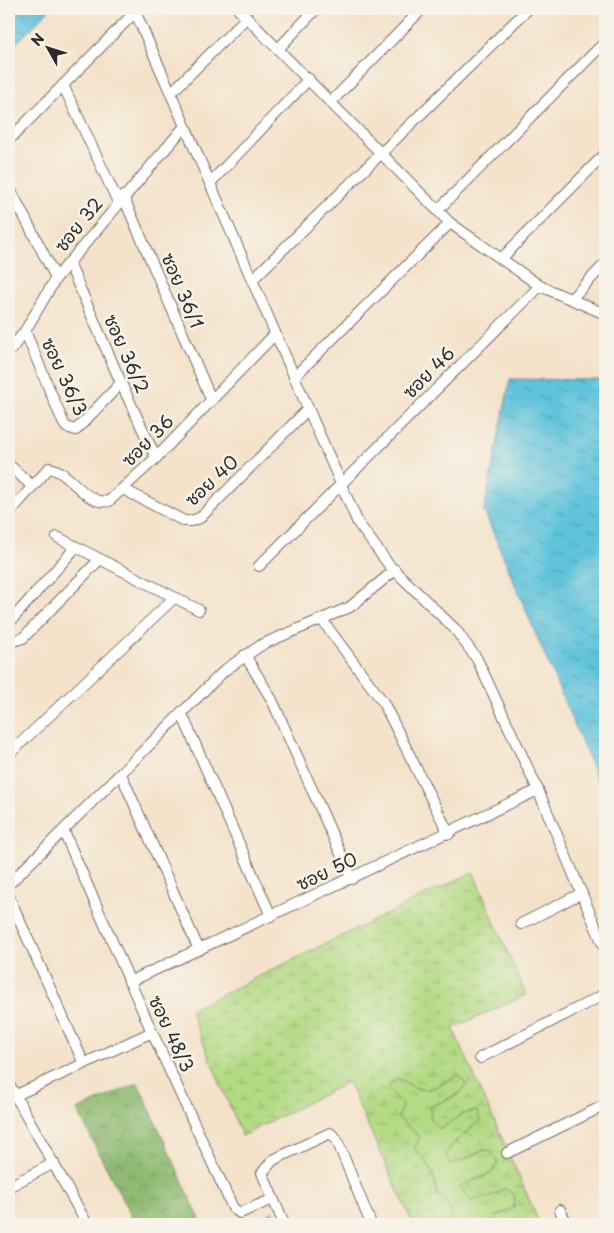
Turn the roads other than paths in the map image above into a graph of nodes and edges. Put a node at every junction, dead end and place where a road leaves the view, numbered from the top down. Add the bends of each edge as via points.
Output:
1 (238, 9) edge
2 (316, 9) edge
3 (422, 9) edge
4 (528, 9) edge
5 (136, 10) edge
6 (246, 17) junction
7 (605, 42) edge
8 (278, 49) junction
9 (309, 79) junction
10 (63, 85) junction
11 (171, 93) junction
12 (331, 102) junction
13 (185, 126) junction
14 (9, 140) edge
15 (381, 152) junction
16 (605, 154) edge
17 (210, 183) junction
18 (9, 186) edge
19 (121, 199) junction
20 (438, 210) junction
21 (450, 223) junction
22 (501, 259) junction
23 (69, 262) junction
24 (605, 264) edge
25 (56, 278) junction
26 (252, 280) junction
27 (540, 286) junction
28 (571, 299) junction
29 (605, 314) edge
30 (25, 330) junction
31 (275, 334) junction
32 (9, 352) edge
33 (294, 378) junction
34 (120, 383) junction
35 (212, 399) junction
36 (308, 410) junction
37 (156, 458) junction
38 (9, 465) edge
39 (342, 483) junction
40 (32, 486) junction
41 (123, 489) junction
42 (9, 513) edge
43 (57, 537) dead end
44 (76, 547) junction
45 (100, 559) junction
46 (259, 566) dead end
47 (394, 570) junction
48 (174, 598) junction
49 (199, 610) dead end
50 (322, 620) junction
51 (9, 624) edge
52 (9, 642) edge
53 (245, 655) junction
54 (181, 712) junction
55 (9, 754) edge
56 (121, 774) junction
57 (538, 790) junction
58 (64, 832) junction
59 (450, 834) junction
60 (352, 879) junction
61 (9, 884) edge
62 (582, 893) junction
63 (9, 897) edge
64 (271, 916) junction
65 (520, 924) dead end
66 (605, 949) edge
67 (198, 950) junction
68 (129, 982) junction
69 (605, 994) edge
70 (152, 1032) junction
71 (480, 1058) dead end
72 (84, 1064) junction
73 (9, 1084) edge
74 (11, 1097) edge
75 (605, 1105) edge
76 (507, 1154) dead end
77 (54, 1164) junction
78 (10, 1186) dead end
79 (273, 1199) junction
80 (560, 1210) dead end
81 (87, 1224) edge
82 (284, 1224) edge
83 (371, 1224) edge
84 (567, 1224) edge

1 - 6 street
2 - 8 street
3 - 12 street
4 - 15 street
5 - 10 street
5 - 11 street
6 - 8 street
6 - 11 street
7 - 20 street
8 - 9 street
9 - 12 street
9 - 17 street
10 - 14 street
10 - 19 street, ซอย 36/1
11 - 13 street
12 - 15 street
13 - 17 street
13 - 19 street, ซอย 32
15 - 20 street
15 - 26 street
16 - 22 street
17 - 26 street
18 - 25 street
19 - 23 street, ซอย 32
19 - 35 street, ซอย 36/1
20 - 21 street
21 - 22 street
21 - 33 street
22 - 27 street
23 - 25 street, ซอย 32
23 - 34 street, ซอย 36/2
24 - 28 street
25 - 30 street, ซอย 32
26 - 31 street
27 - 28 street
27 - 39 street, ซอย 46
28 - 29 street
30 - 32 street, ซอย 32
30 - 34 street, ซอย 36/3 via 64,423 71,429 76,430
31 - 33 street
31 - 35 street, ซอย 36
33 - 36 street
34 - 37 street, ซอย 36/2
35 - 37 street, ซอย 36
36 - 39 street
36 - 41 street, ซอย 40 via 200,518 184,521
37 - 41 street, ซอย 36
38 - 40 street
39 - 46 street, ซอย 46
39 - 47 street via 358,523
40 - 41 street, ซอย 36 via 49,468 61,472 95,500 102,502 109,501
40 - 42 street, ซอย 36
43 - 44 street
44 - 45 street
44 - 51 street
45 - 48 street
45 - 52 street via 23,638
47 - 50 street via 363,599
47 - 57 street via 455,629 468,646
48 - 49 street
48 - 55 street
50 - 53 street via 263,644
50 - 59 street via 383,702
53 - 54 street
53 - 60 street via 272,700
54 - 56 street
54 - 64 street
56 - 58 street
56 - 67 street
57 - 59 street, ซอย 50
57 - 62 street
58 - 61 street
58 - 68 street, ซอย 48/3
59 - 60 street, ซอย 50
60 - 64 street, ซอย 50
62 - 65 street
62 - 66 street
63 - 72 street
64 - 67 street, ซอย 50
67 - 68 street, ซอย 50
68 - 70 street, ซอย 48/3
69 - 71 street
70 - 72 street
70 - 79 street, ซอย 48/3 via 234,1208 240,1213
72 - 74 street
73 - 74 street
74 - 77 street
75 - 76 street
77 - 78 street
77 - 81 street
79 - 82 street
79 - 83 street via 262,1173 268,1163 330,1134 336,1138
80 - 84 street

